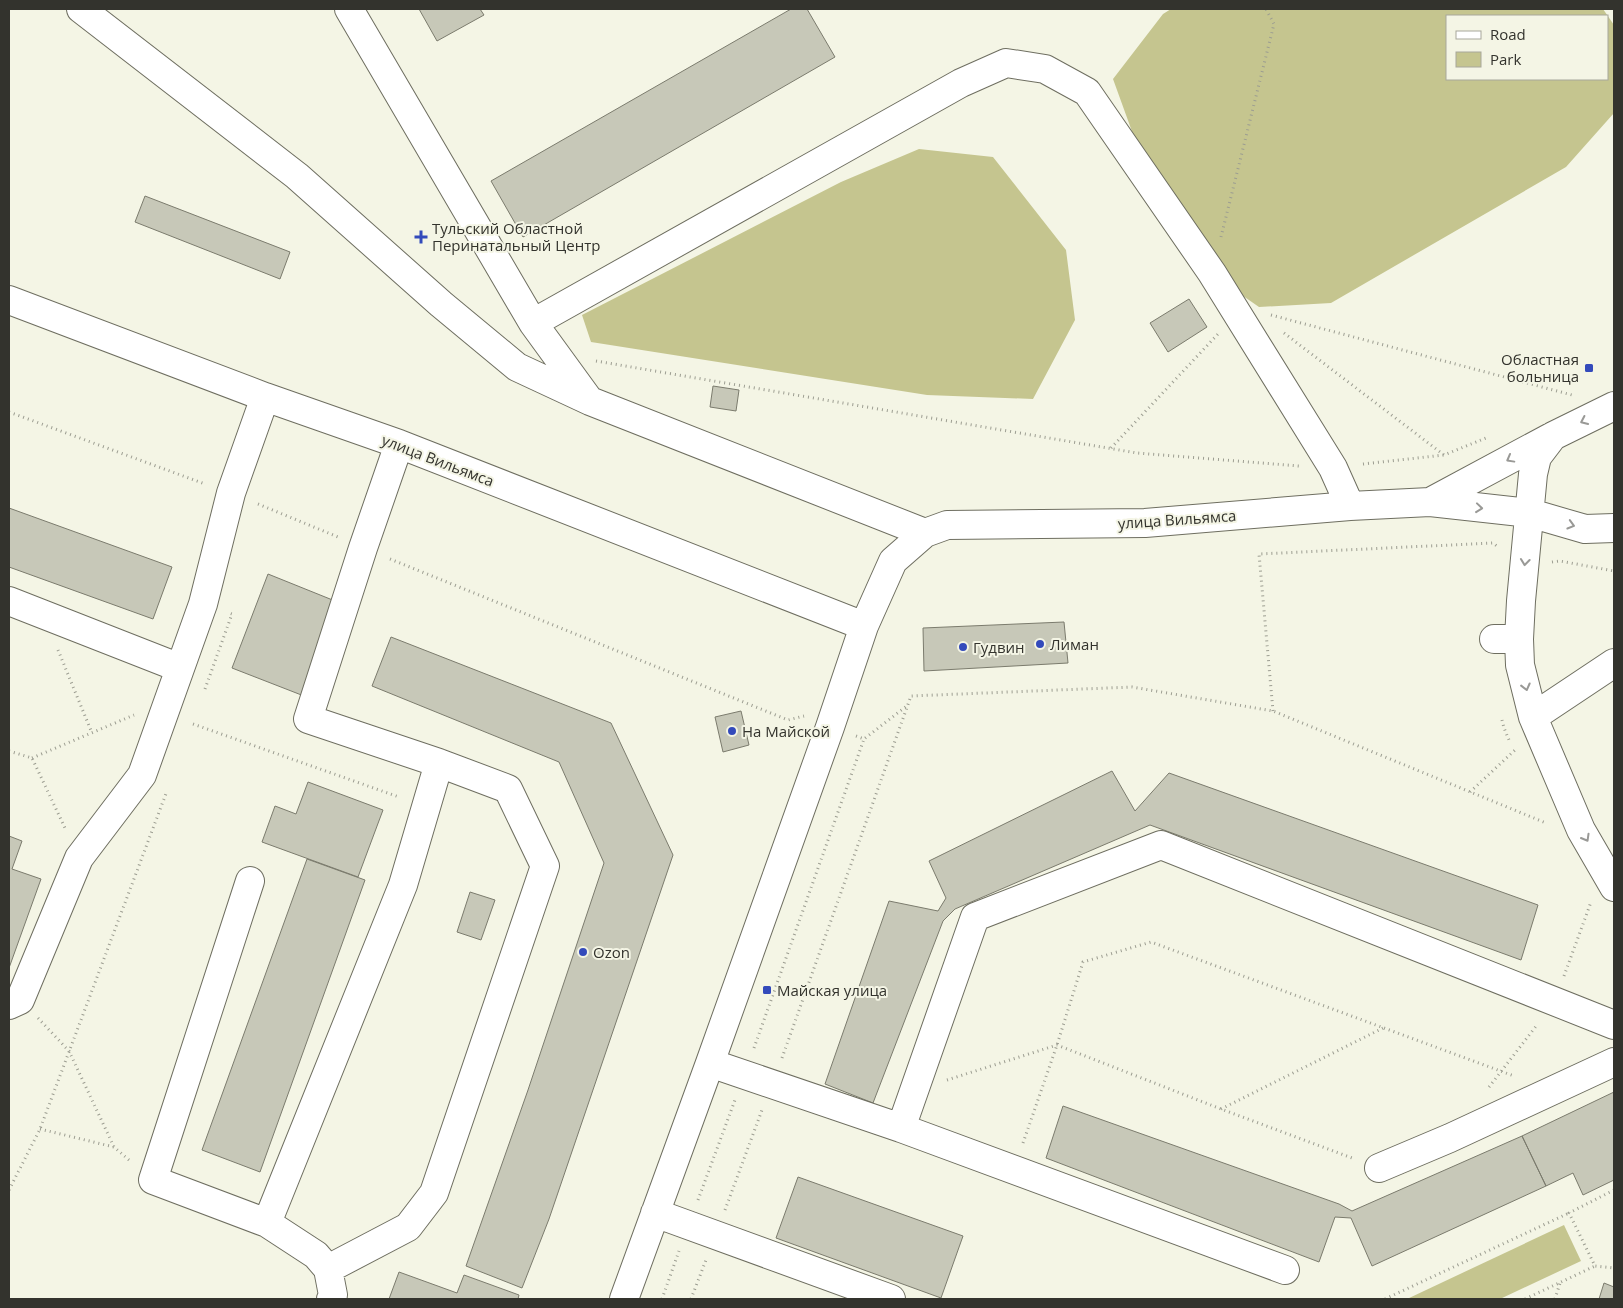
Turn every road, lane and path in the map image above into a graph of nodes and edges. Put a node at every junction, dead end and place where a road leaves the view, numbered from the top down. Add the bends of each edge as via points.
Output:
1 (81, 9) edge
2 (349, 9) edge
3 (1266, 9) edge
4 (1212, 273) junction
5 (9, 300) edge
6 (1266, 314) dead end
7 (533, 323) junction
8 (1279, 329) dead end
9 (1218, 334) dead end
10 (565, 366) junction
11 (1573, 395) dead end
12 (265, 397) junction
13 (590, 401) junction
14 (1614, 406) edge
15 (9, 412) edge
16 (1490, 436) dead end
17 (1553, 436) junction
18 (400, 444) junction
19 (1111, 448) junction
20 (1444, 455) junction
21 (1333, 468) junction
22 (231, 493) junction
23 (1430, 502) junction
24 (1350, 506) junction
25 (1530, 514) junction
26 (1614, 528) edge
27 (925, 533) junction
28 (363, 548) junction
29 (1504, 551) dead end
30 (1548, 562) dead end
31 (1614, 571) edge
32 (9, 601) edge
33 (43, 614) junction
34 (232, 614) dead end
35 (864, 626) junction
36 (1614, 663) edge
37 (180, 668) junction
38 (209, 680) dead end
39 (168, 701) junction
40 (908, 705) dead end
41 (1273, 712) dead end
42 (1501, 712) dead end
43 (806, 716) dead end
44 (1533, 716) junction
45 (195, 718) dead end
46 (193, 724) junction
47 (92, 733) junction
48 (189, 733) dead end
49 (856, 735) dead end
50 (864, 739) junction
51 (1515, 750) junction
52 (9, 751) edge
53 (32, 758) junction
54 (1520, 758) dead end
55 (439, 763) junction
56 (169, 787) dead end
57 (1470, 792) dead end
58 (426, 806) junction
59 (79, 858) junction
60 (250, 880) dead end
61 (1604, 890) edge
62 (14, 1002) edge
63 (1554, 1002) junction
64 (1614, 1025) edge
65 (1384, 1027) junction
66 (1057, 1045) junction
67 (69, 1052) junction
68 (1614, 1062) edge
69 (710, 1063) junction
70 (1501, 1071) junction
71 (744, 1074) junction
72 (914, 1090) junction
73 (1554, 1090) junction
74 (1484, 1094) dead end
75 (1221, 1109) junction
76 (901, 1128) junction
77 (40, 1129) junction
78 (114, 1147) junction
79 (1379, 1168) joint
80 (1013, 1170) junction
81 (153, 1180) junction
82 (9, 1190) edge
83 (1614, 1190) edge
84 (655, 1213) junction
85 (1569, 1213) junction
86 (268, 1222) junction
87 (689, 1225) junction
88 (1595, 1266) junction
89 (1614, 1268) edge
90 (328, 1269) junction
91 (1285, 1270) dead end
92 (1560, 1283) junction
93 (331, 1299) edge
94 (624, 1299) edge
95 (662, 1299) edge
96 (891, 1299) edge
97 (1385, 1299) edge
98 (1526, 1299) edge
99 (1555, 1299) edge

1 - 13 street via 297,176 516,367
2 - 7 street
3 - 4 path via 1274,24
4 - 7 street via 1087,92 1045,69 1006,64 961,82
4 - 21 street
5 - 12 street, улица Вильямса
6 - 11 path
7 - 10 street
8 - 20 path
9 - 19 path
10 - 13 street
10 - 19 path via 582,358
12 - 18 street, улица Вильямса
12 - 22 street
13 - 27 street
14 -> 17 street, улица Вильямса
15 - 22 path
16 - 20 path
17 -> 23 street, улица Вильямса
17 - 25 street via 1537,456
18 - 28 street
18 - 35 street, улица Вильямса
19 - 21 path via 1137,453
20 - 21 path
21 - 24 street
22 - 28 path
22 - 37 street via 202,604
23 - 24 street, улица Вильямса
23 -> 25 street, улица Вильямса
24 - 27 street, улица Вильямса via 1145,523 947,525
25 -> 26 street, улица Вильямса via 1585,529
25 -> 44 street via 1521,601 1507,639 1520,666
27 - 35 street via 894,560
28 - 43 path via 788,720
28 - 55 street via 308,719
29 - 41 path via 1493,543 1259,554
30 - 31 path via 1560,561
32 - 33 street
33 - 37 street
33 - 47 path
34 - 38 path
35 - 69 street
36 - 44 street
37 - 39 street
39 - 47 path
39 - 59 street via 142,775
40 - 50 path
42 - 51 path via 1504,728
44 -> 61 street
45 - 46 path
46 - 48 path
46 - 58 path
47 - 53 path
49 - 50 path
50 - 71 path
51 - 54 path
51 - 57 path
52 - 53 path
53 - 59 path
55 - 58 street
55 - 90 street via 508,789 545,866 434,1193 408,1227
56 - 67 path
58 - 86 street via 403,885
59 - 62 street
60 - 81 street
61 - 63 path
62 - 67 path
63 - 64 street
63 - 70 path
63 - 72 street via 1160,845 975,917
65 - 66 path via 1151,942 1083,962
65 - 70 path
65 - 75 path
66 - 72 path
66 - 75 path
66 - 80 path
67 - 77 path
67 - 78 path
68 - 73 street
69 - 71 street
69 - 84 street
70 - 73 path
70 - 74 path
71 - 76 street
71 - 87 path
72 - 76 street
73 - 79 street
75 - 79 path
76 - 80 street
77 - 78 path
77 - 82 path
78 - 81 path
80 - 91 street
81 - 86 street
83 - 85 path
84 - 87 street
84 - 94 street
85 - 88 path
85 - 97 path
86 - 90 street via 316,1255
87 - 95 path
87 - 96 street
88 - 89 path
88 - 92 path
90 - 93 street
92 - 98 path
92 - 99 path

